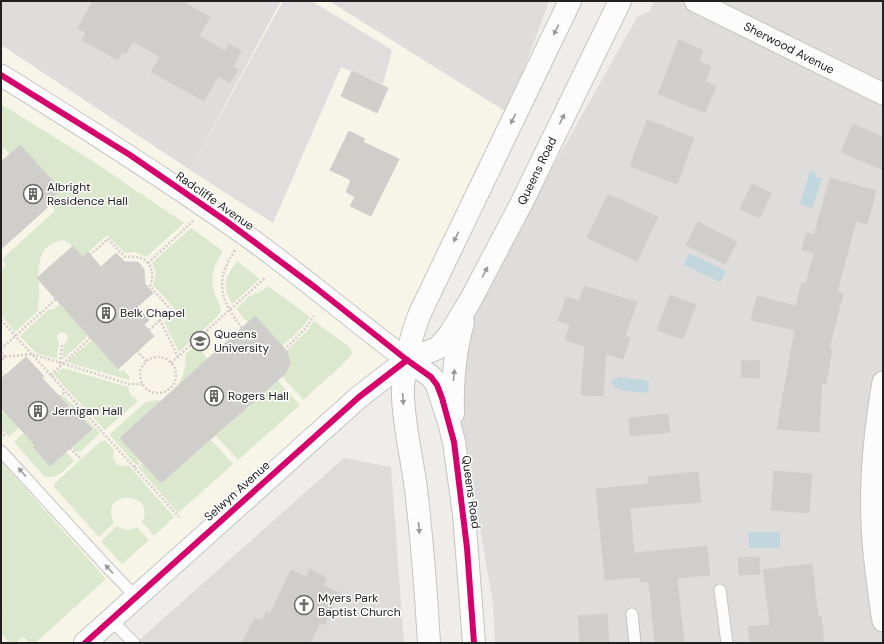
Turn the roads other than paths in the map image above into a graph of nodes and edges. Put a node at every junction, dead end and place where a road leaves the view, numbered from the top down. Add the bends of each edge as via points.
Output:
1 (570, 1) edge
2 (620, 1) edge
3 (696, 1) edge
4 (1, 75) edge
5 (883, 94) edge
6 (470, 301) junction
7 (407, 360) junction
8 (883, 382) edge
9 (454, 442) junction
10 (1, 451) edge
11 (720, 590) dead end
12 (136, 597) junction
13 (632, 614) dead end
14 (111, 620) junction
15 (883, 620) edge
16 (85, 643) edge
17 (134, 643) edge
18 (429, 643) edge
19 (474, 643) edge
20 (635, 643) edge
21 (727, 643) edge

1 -> 7 street via 420,313
6 -> 2 street, Queens Road via 521,204
3 - 5 street, Sherwood Avenue
4 - 7 street, Radcliffe Avenue via 130,155 244,234
6 - 7 street, Queens Road via 449,336 438,348
9 -> 6 street via 455,360 461,327
7 - 9 street, Queens Road via 436,382
7 - 12 street, Selwyn Avenue via 354,402
7 -> 18 street via 403,396 416,489
8 - 15 street via 877,418 872,495 875,564
9 - 19 street, Queens Road via 468,548
12 -> 10 lane
11 - 21 lane
12 - 14 street, Selwyn Avenue
13 - 20 lane
14 - 16 street, Selwyn Avenue
14 - 17 lane

